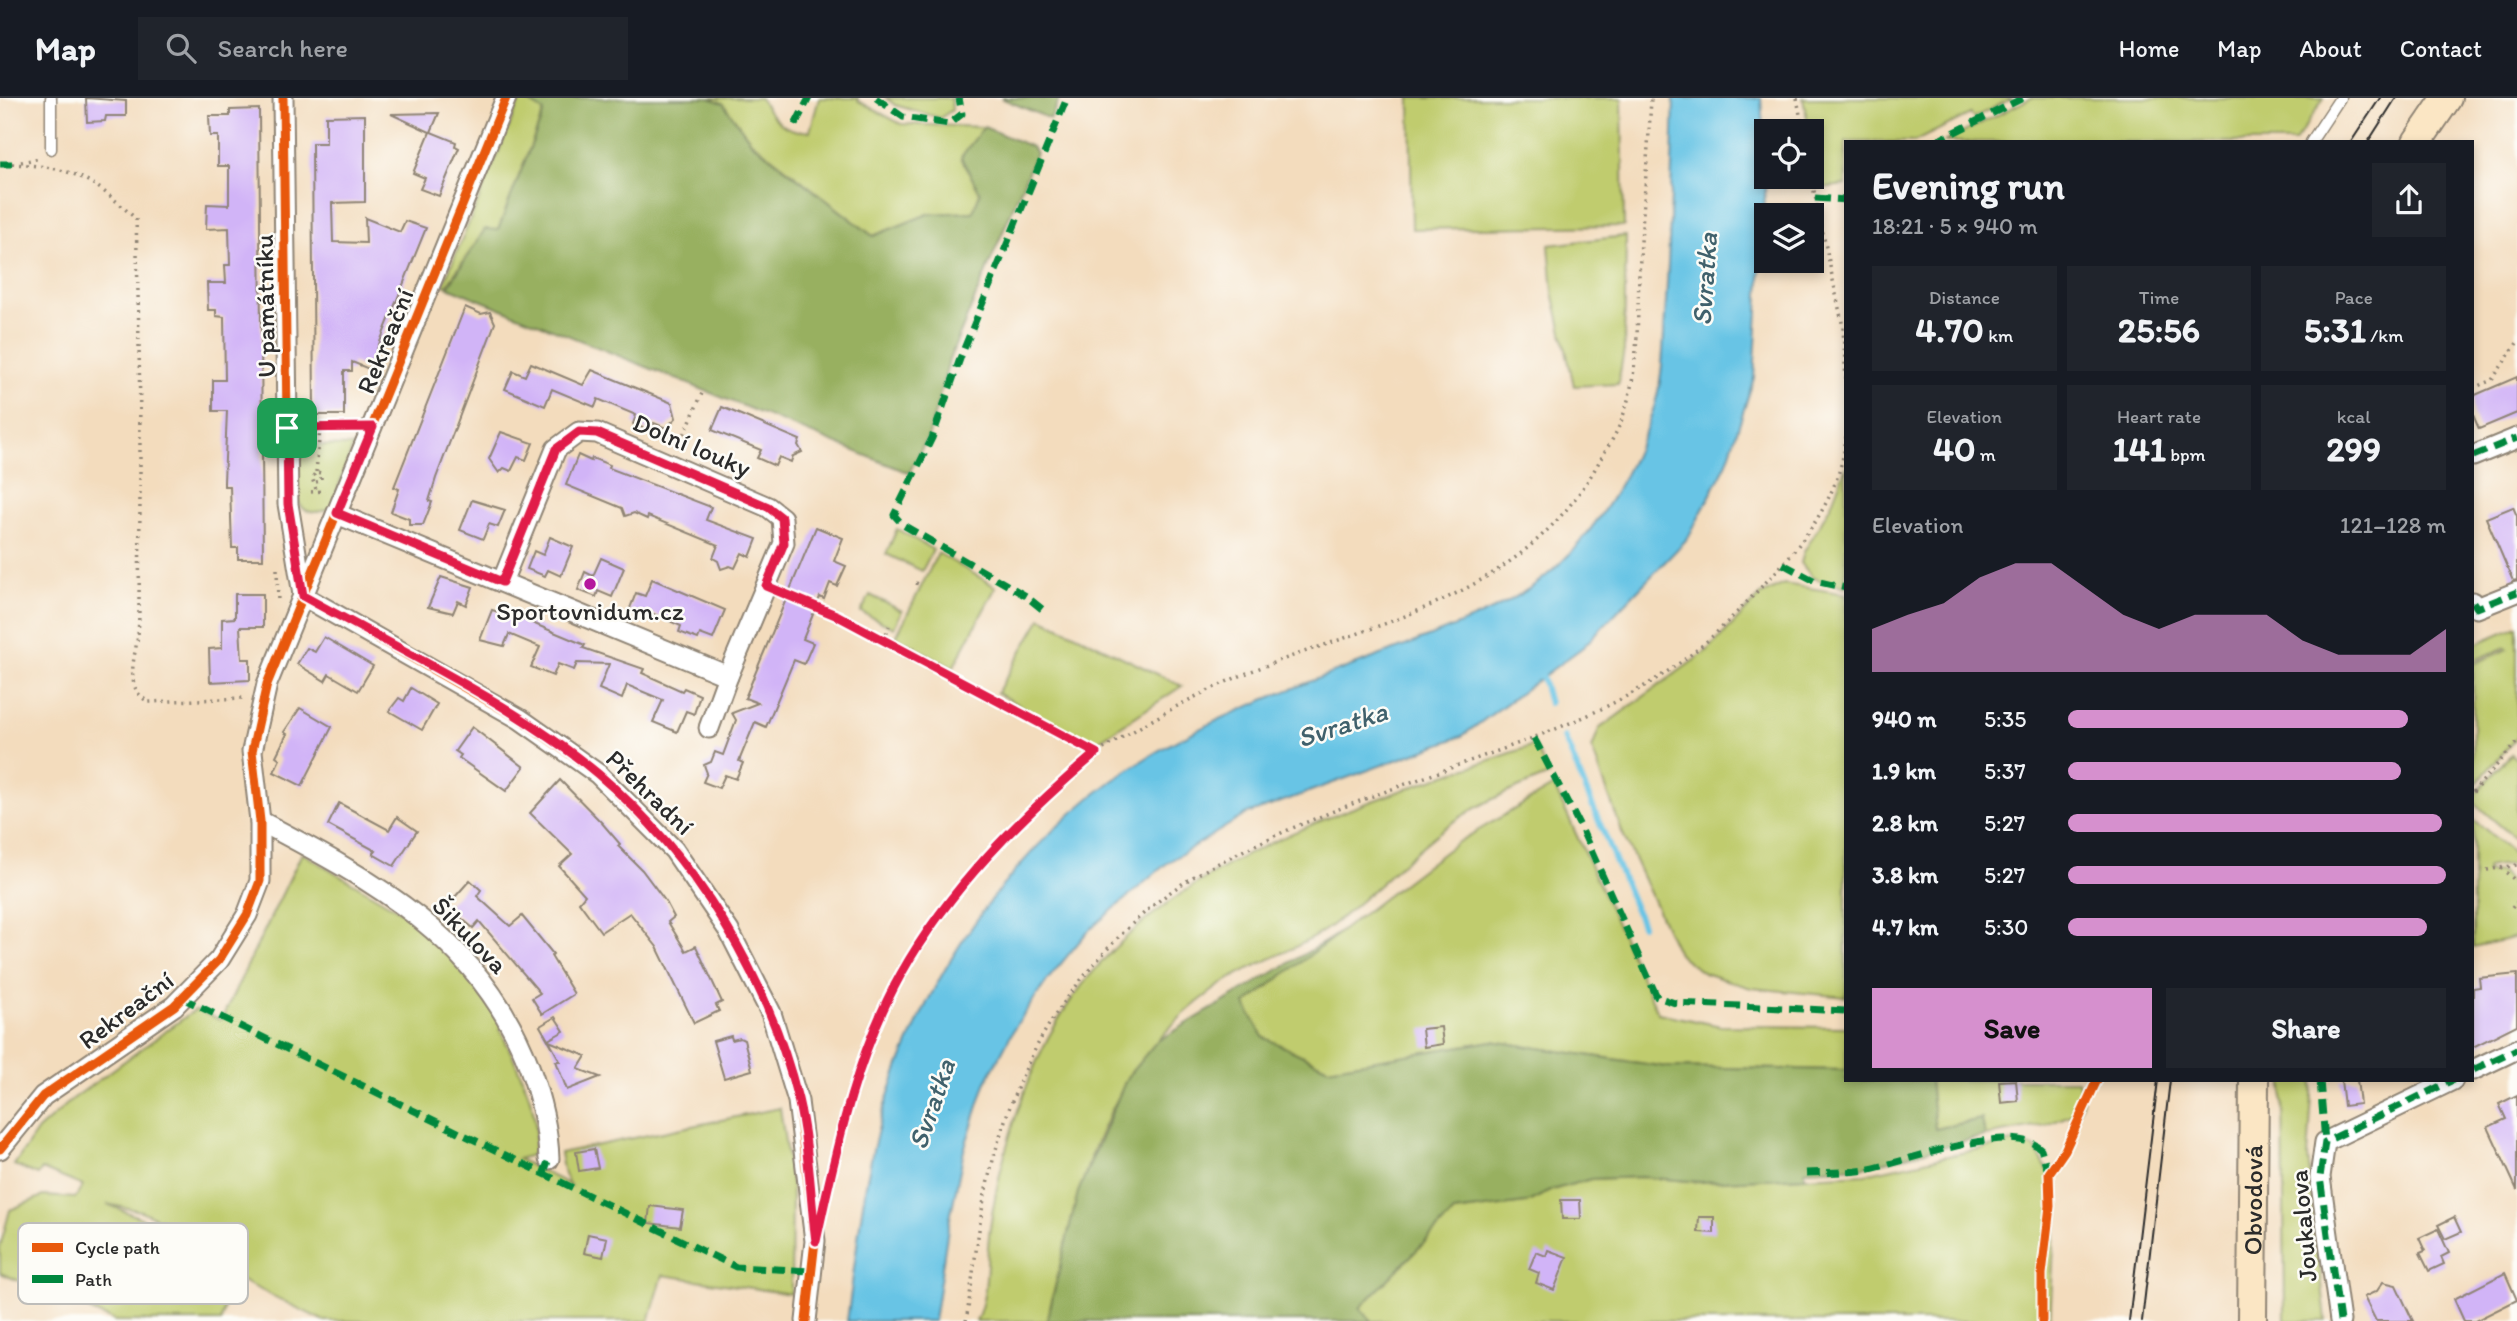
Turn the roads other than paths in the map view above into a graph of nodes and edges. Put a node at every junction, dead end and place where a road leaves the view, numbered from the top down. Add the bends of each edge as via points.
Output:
1 (51, 98) edge
2 (283, 98) edge
3 (506, 98) edge
4 (2340, 98) edge
5 (2447, 98) edge
6 (2312, 140) edge
7 (2418, 140) edge
8 (51, 149) road end
9 (2517, 438) edge
10 (2474, 456) edge
11 (337, 513) junction
12 (502, 582) junction
13 (2517, 592) edge
14 (303, 596) junction
15 (2474, 604) edge
16 (729, 677) junction
17 (709, 728) dead end
18 (260, 821) junction
19 (2517, 1049) edge
20 (2474, 1070) edge
21 (2254, 1082) edge
22 (2449, 1082) edge
23 (0, 1149) edge
24 (549, 1159) dead end
25 (806, 1321) edge
26 (2252, 1321) edge
27 (2340, 1321) edge

1 - 8 lane
2 - 14 street, U památníku via 288,504
3 - 11 street, Rekreační
4 - 6 lane
5 - 7 main road
9 - 10 street
11 - 12 street
11 - 14 street, Rekreační
12 - 16 street
12 - 16 street, Dolní louky via 556,449 579,432 597,433 768,507 782,518 784,543
13 - 15 street via 2477,608
14 - 18 street, Rekreační via 264,697 252,751
14 - 25 street, Přehradní via 520,719 598,774 674,850 729,931 771,1013 798,1101 816,1241
16 - 17 street, Dolní louky
18 - 23 street, Rekreační via 260,881 247,915 219,960 174,1006 43,1096
18 - 24 street, Šikulova via 343,864 423,919 474,969 514,1027 540,1097
19 - 20 street
21 - 26 main road, Obvodová
22 - 27 street, Joukalova via 2325,1142 2320,1177

